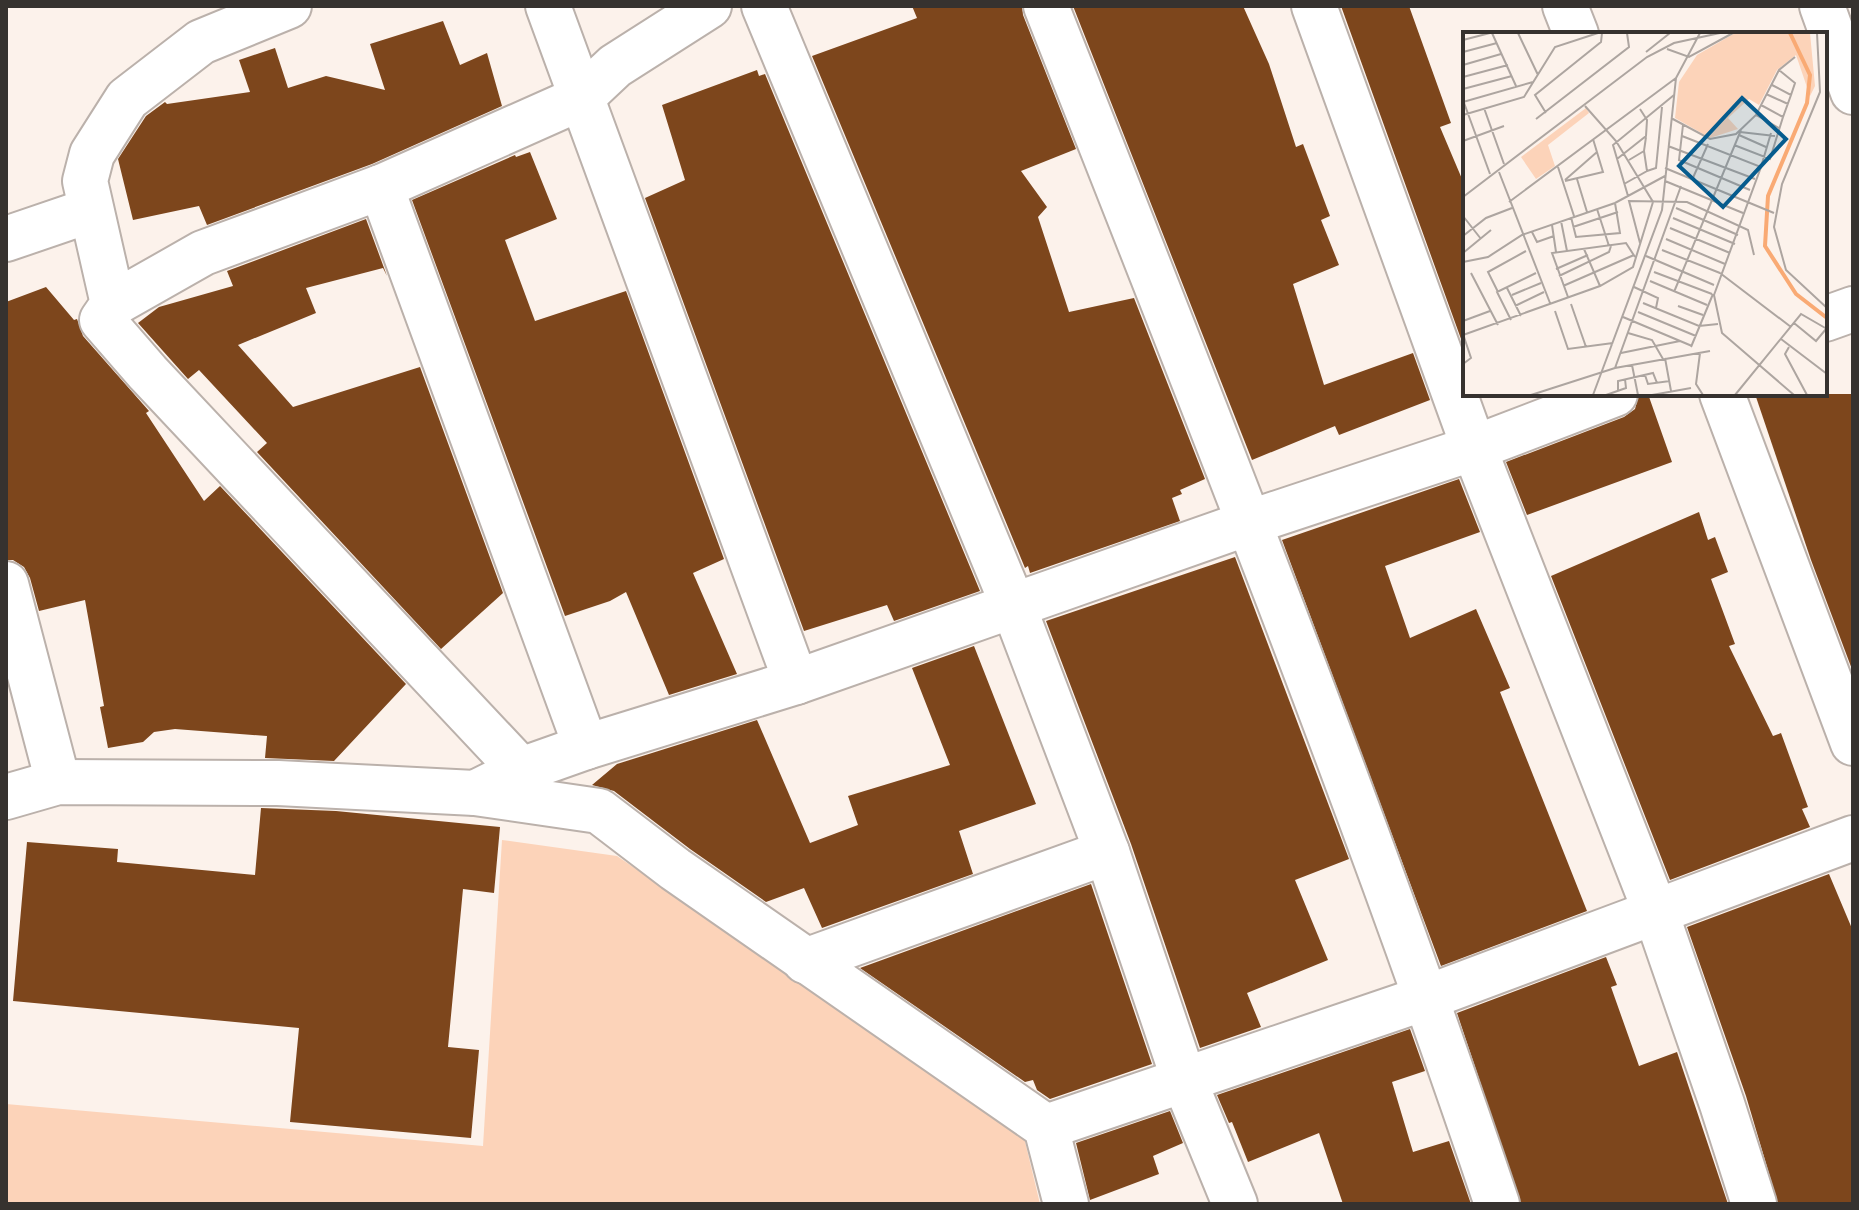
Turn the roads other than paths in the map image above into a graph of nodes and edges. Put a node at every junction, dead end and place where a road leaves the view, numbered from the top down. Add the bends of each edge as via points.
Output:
1 (289, 6) edge
2 (548, 6) edge
3 (709, 6) edge
4 (764, 6) edge
5 (1046, 6) edge
6 (1314, 6) edge
7 (1565, 6) edge
8 (1822, 6) edge
9 (1575, 32) edge
10 (1853, 92) edge
11 (581, 98) junction
12 (381, 187) junction
13 (91, 210) junction
14 (6, 239) edge
15 (113, 304) junction
16 (1853, 309) edge
17 (1827, 318) edge
18 (1610, 396) edge
19 (1723, 396) edge
20 (1474, 448) junction
21 (1251, 522) junction
22 (6, 584) edge
23 (1013, 605) junction
24 (796, 682) junction
25 (1853, 743) edge
26 (586, 747) junction
27 (521, 770) junction
28 (58, 782) junction
29 (475, 793) junction
30 (6, 797) edge
31 (1853, 838) edge
32 (1107, 852) junction
33 (1656, 913) junction
34 (805, 961) junction
35 (1428, 997) junction
36 (1184, 1080) junction
37 (1046, 1127) junction
38 (1066, 1204) edge
39 (1235, 1204) edge
40 (1497, 1204) edge
41 (1754, 1204) edge

1 - 13 street via 201,42 127,99 92,154 85,181
2 - 11 street
3 - 11 street via 615,66
4 - 23 street
5 - 21 street
6 - 20 street
7 - 9 street
8 - 10 street
11 - 12 street
11 - 24 street
12 - 15 street via 203,253
12 - 26 street
13 - 14 street
13 - 15 street
15 - 27 street via 102,320 148,373
16 - 17 street
18 - 20 street
19 - 25 street
20 - 21 street
20 - 33 street
21 - 23 street
21 - 35 street
22 - 28 street
23 - 24 street
23 - 32 street
24 - 26 street
26 - 27 street
27 - 29 street
28 - 29 street via 278,783
28 - 30 street
29 - 34 street via 599,811
31 - 33 street
32 - 34 street
32 - 36 street
33 - 35 street
33 - 41 street
34 - 37 street
35 - 36 street
35 - 40 street
36 - 37 street
36 - 39 street
37 - 38 street

